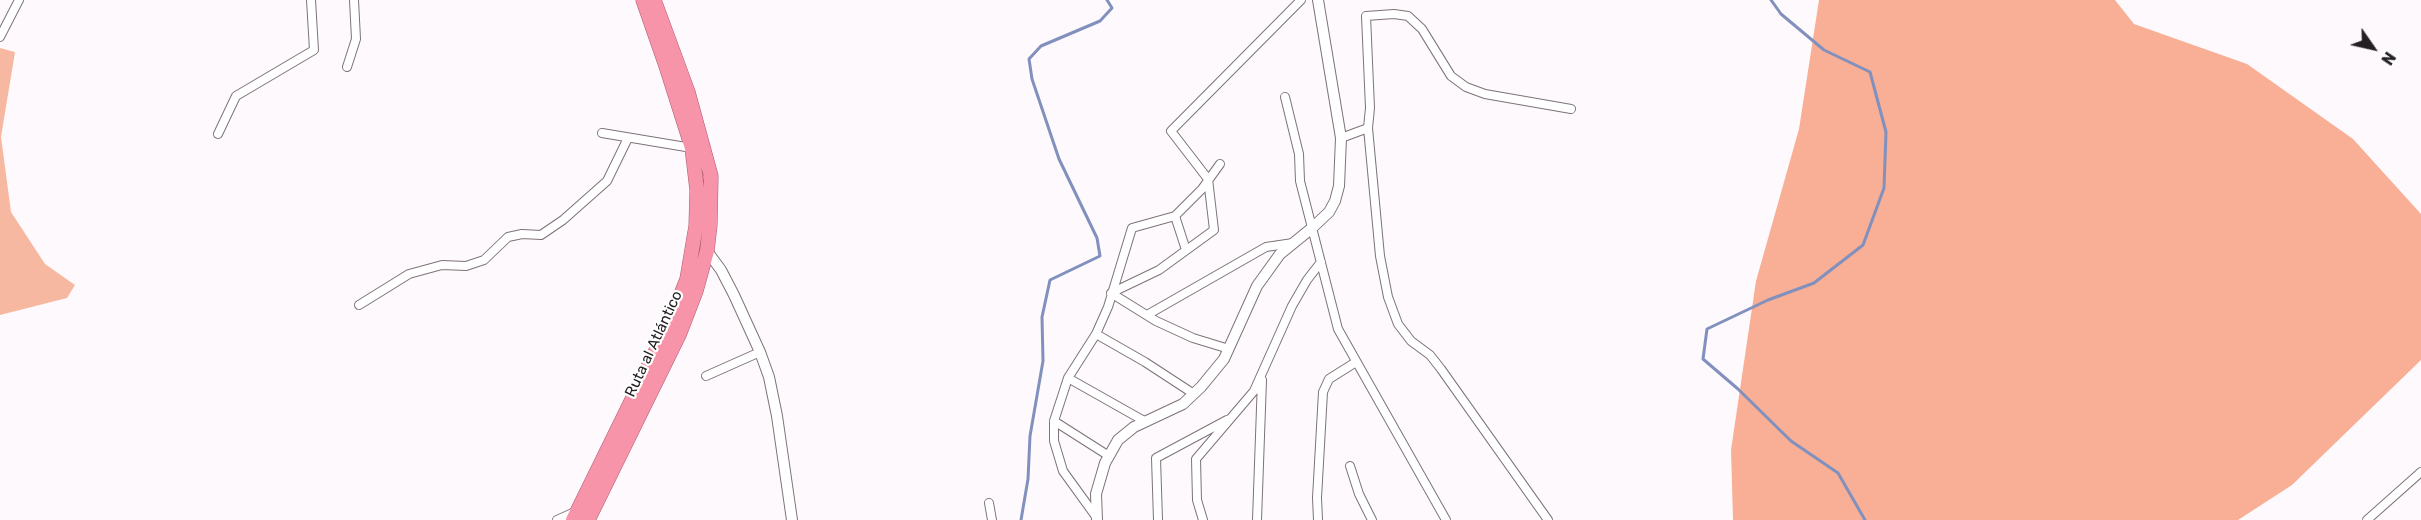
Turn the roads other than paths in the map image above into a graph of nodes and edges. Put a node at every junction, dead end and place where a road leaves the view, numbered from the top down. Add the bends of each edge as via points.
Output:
1 (19, 0) edge
2 (311, 0) edge
3 (354, 0) edge
4 (643, 0) edge
5 (654, 0) edge
6 (1301, 0) edge
7 (1318, 0) edge
8 (0, 37) edge
9 (347, 67) dead end
10 (1286, 97) dead end
11 (1571, 109) dead end
12 (1368, 128) junction
13 (218, 134) dead end
14 (602, 134) dead end
15 (628, 138) junction
16 (1341, 138) junction
17 (692, 148) junction
18 (1220, 164) dead end
19 (1208, 178) junction
20 (1175, 216) junction
21 (1312, 228) junction
22 (1294, 243) junction
23 (1186, 250) junction
24 (707, 251) junction
25 (1321, 262) junction
26 (1111, 293) junction
27 (359, 305) dead end
28 (1147, 315) junction
29 (1096, 334) junction
30 (1229, 349) junction
31 (760, 352) junction
32 (1356, 362) junction
33 (1262, 375) junction
34 (705, 376) dead end
35 (1068, 378) junction
36 (1194, 394) junction
37 (1233, 417) junction
38 (1054, 421) junction
39 (1146, 422) junction
40 (1109, 456) junction
41 (1350, 466) dead end
42 (2421, 472) edge
43 (989, 503) dead end
44 (575, 516) edge
45 (1097, 519) edge
46 (557, 520) edge
47 (588, 520) edge
48 (792, 520) edge
49 (992, 520) edge
50 (1158, 520) edge
51 (1203, 520) edge
52 (1257, 520) edge
53 (1318, 520) edge
54 (1372, 520) edge
55 (1446, 520) edge
56 (1548, 520) edge
57 (2367, 520) edge

1 - 8 street
2 - 13 street via 314,50 236,96
3 - 9 street via 356,39
4 - 17 highway, Ruta al Atlántico
5 - 24 highway, Ruta al Atlántico via 688,92 711,176
6 - 19 street via 1171,131
7 - 16 street
10 - 21 street
11 - 12 street via 1466,87 1451,76 1422,29 1408,16 1376,15 1366,16
12 - 16 street
12 - 56 street via 1380,256 1398,324 1441,369
14 - 15 street
15 - 17 street
15 - 27 street via 607,181 541,236 508,237 484,260 409,274
16 - 21 street via 1335,201
17 - 44 highway, Ruta al Atlántico via 696,226 687,279 652,361
18 - 19 street
19 - 20 street
19 - 23 street via 1215,230
20 - 23 street
20 - 26 street via 1132,228
21 - 22 street
21 - 25 street
22 - 28 street via 1266,247
22 - 30 street via 1280,254 1257,286
23 - 26 street via 1159,270
24 - 31 street via 721,270
24 - 47 highway, Ruta al Atlántico via 679,335
25 - 32 street via 1338,329
25 - 33 street via 1293,306
26 - 28 street
26 - 29 street
28 - 30 street via 1193,338
29 - 35 street
29 - 36 street
30 - 36 street
31 - 34 street
31 - 48 street via 777,416
32 - 53 street via 1329,379 1323,392
32 - 55 street
33 - 37 street
33 - 52 street
35 - 38 street
35 - 39 street
36 - 39 street via 1183,404
37 - 50 street via 1156,458
37 - 51 street via 1196,459 1197,500
38 - 40 street
38 - 45 street via 1054,441 1063,471
39 - 40 street via 1118,440
40 - 45 street via 1096,494
41 - 54 street
42 - 57 street
43 - 49 street
44 - 46 street

